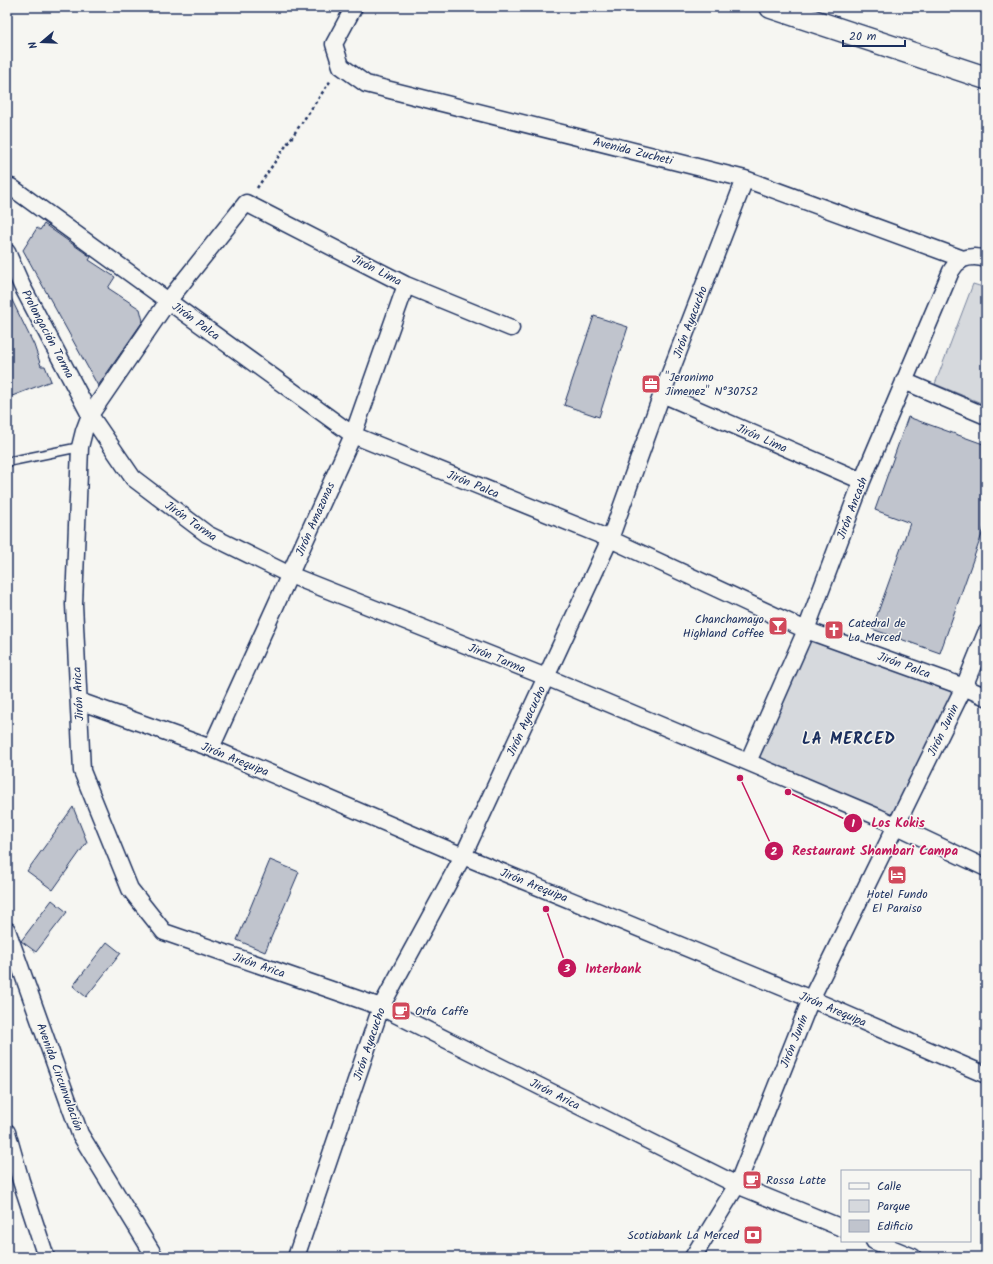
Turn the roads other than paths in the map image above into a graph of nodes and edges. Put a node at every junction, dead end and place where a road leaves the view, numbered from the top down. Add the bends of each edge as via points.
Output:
1 (354, 7) edge
2 (770, 7) edge
3 (986, 78) edge
4 (745, 179) junction
5 (7, 186) edge
6 (246, 203) joint
7 (7, 252) edge
8 (963, 259) junction
9 (986, 259) edge
10 (406, 285) junction
11 (168, 301) junction
12 (511, 328) dead end
13 (904, 381) junction
14 (662, 394) junction
15 (90, 415) junction
16 (986, 416) edge
17 (353, 435) junction
18 (80, 447) junction
19 (7, 462) edge
20 (862, 481) junction
21 (610, 539) junction
22 (290, 575) junction
23 (806, 630) junction
24 (986, 633) edge
25 (546, 677) junction
26 (964, 687) junction
27 (986, 697) edge
28 (79, 701) junction
29 (211, 748) junction
30 (748, 762) junction
31 (896, 825) junction
32 (463, 856) junction
33 (986, 868) edge
34 (7, 930) edge
35 (811, 999) junction
36 (381, 1007) junction
37 (986, 1075) edge
38 (7, 1132) edge
39 (10, 1148) edge
40 (737, 1185) junction
41 (841, 1228) edge
42 (876, 1242) edge
43 (46, 1257) edge
44 (156, 1257) edge
45 (296, 1257) edge
46 (693, 1257) edge
47 (913, 1257) edge

1 - 4 street, Avenida Zucheti via 334,44 341,66 366,84
2 - 3 highway
4 - 8 street, Avenida Zucheti
4 - 14 street, Jirón Ayacucho
5 - 11 street, Jirón Palca
6 - 10 street, Jirón Lima
6 - 11 street, Jirón Arica
7 - 15 street, Prolongación Tarma via 22,286
8 - 9 street, Avenida Zucheti via 978,256
8 - 13 street, Jirón Ancash via 951,271
10 - 12 street, Jirón Lima
10 - 17 street, Jirón Amazonas
11 - 15 street, Jirón Arica
11 - 17 street, Jirón Palca
13 - 16 street
13 - 20 street, Jirón Ancash
14 - 20 street, Jirón Lima
14 - 21 street, Jirón Ayacucho
15 - 18 street, Jirón Arica
15 - 22 street, Jirón Tarma via 133,478 207,534
17 - 21 street, Jirón Palca
17 - 22 street, Jirón Amazonas
18 - 19 lane
18 - 28 street, Jirón Arica via 74,604
20 - 23 street, Jirón Ancash
21 - 23 street, Jirón Palca
21 - 25 street, Jirón Ayacucho
22 - 25 street, Jirón Tarma
22 - 29 street, Jirón Amazonas
23 - 26 street, Jirón Palca
23 - 30 street, Jirón Ancash
24 - 26 street, Jirón Junin
25 - 30 street, Jirón Tarma
25 - 32 street, Jirón Ayacucho
26 - 27 street, Jirón Palca
26 - 31 street, Jirón Junin
28 - 29 street, Jirón Arequipa
28 - 36 street, Jirón Arica via 82,771 130,889 164,932
29 - 32 street, Jirón Arequipa
30 - 31 street, Jirón Tarma
31 - 33 street, Jirón Tarma
31 - 35 street, Jirón Junín
32 - 35 street, Jirón Arequipa
32 - 36 street, Jirón Ayacucho
34 - 44 street, Avenida Circunvalación via 80,1134
35 - 37 street, Jirón Arequipa
35 - 40 street, Jirón Junín
36 - 40 street, Jirón Arica
36 - 45 street, Jirón Ayacucho
38 - 39 street
39 - 43 street
40 - 41 street, Jirón Arica
40 - 46 street, Jirón Junín
42 - 47 street

